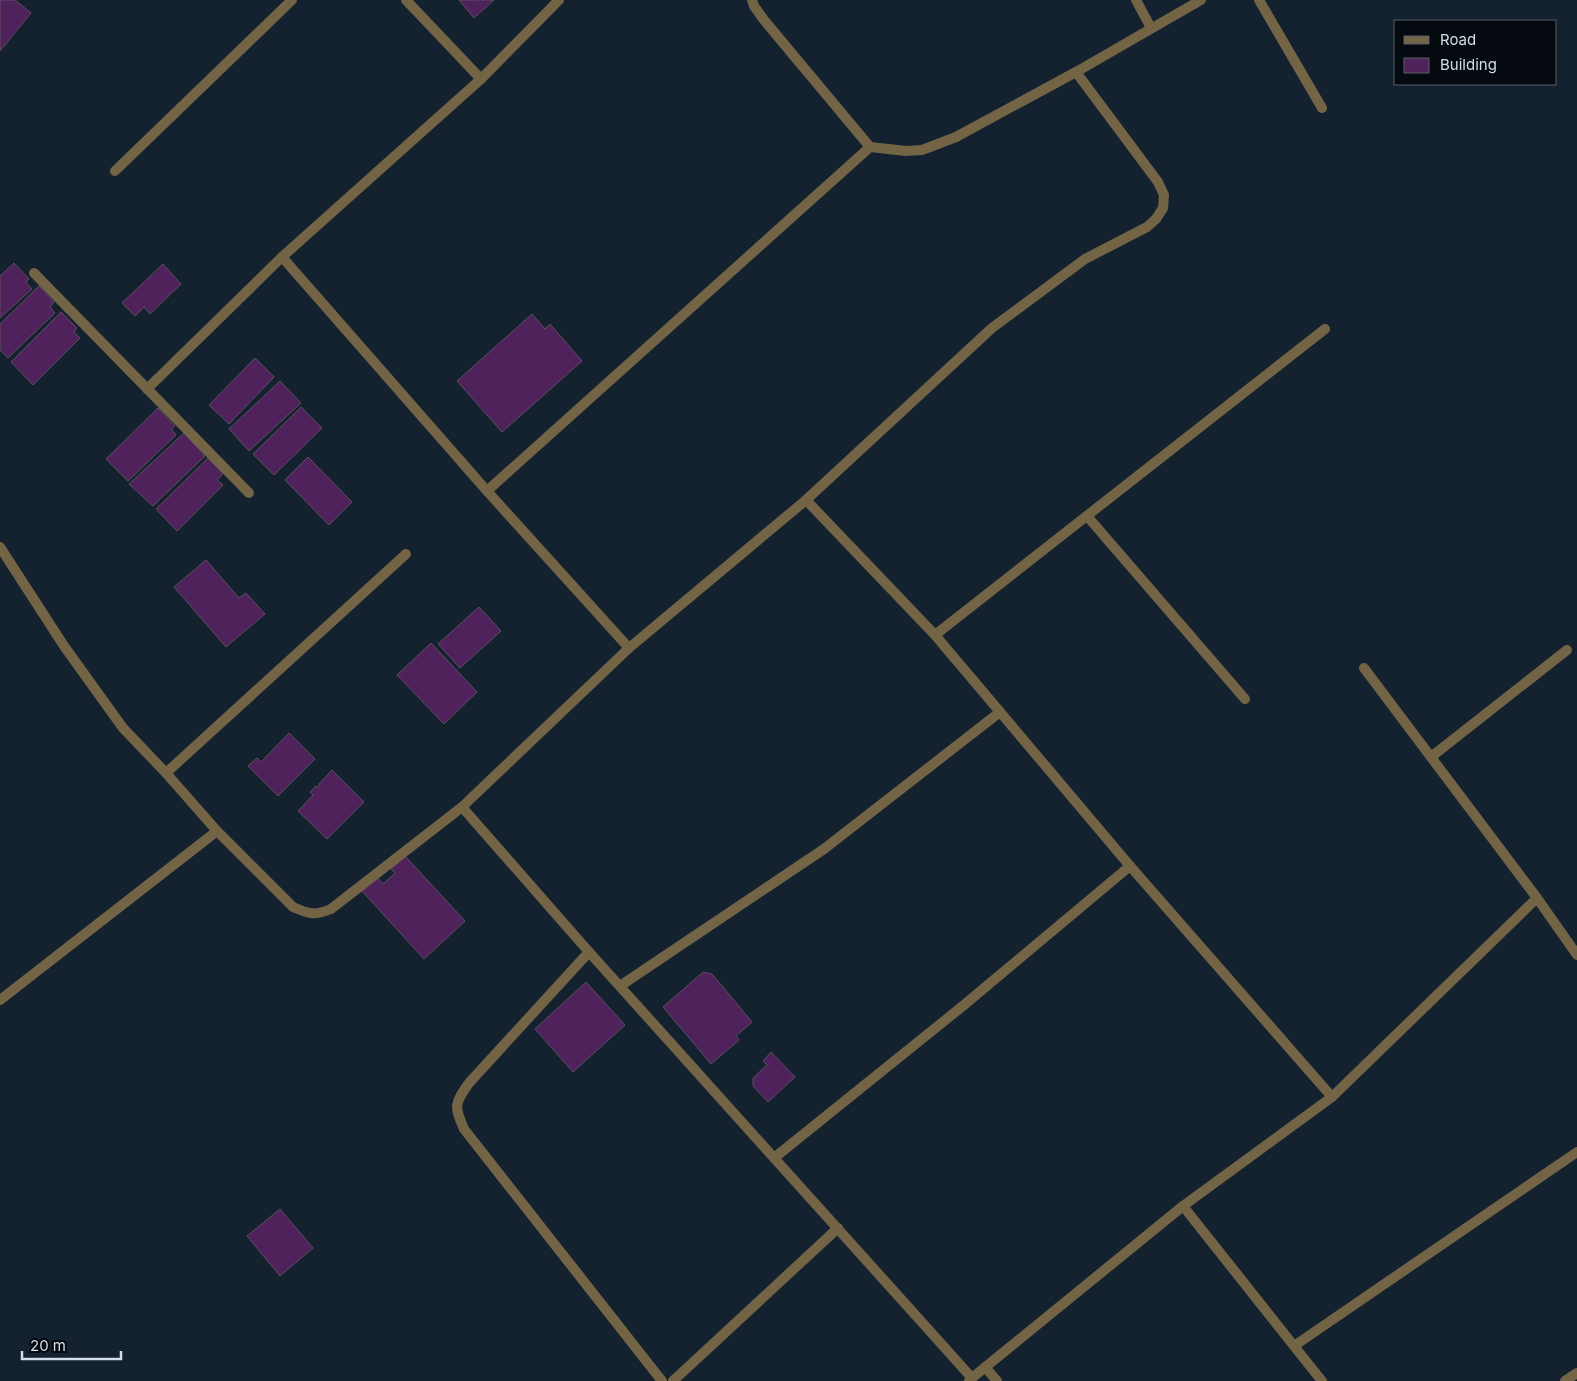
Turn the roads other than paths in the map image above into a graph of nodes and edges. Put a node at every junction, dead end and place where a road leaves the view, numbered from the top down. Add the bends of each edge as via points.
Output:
1 (292, 0) edge
2 (406, 0) edge
3 (558, 0) edge
4 (752, 0) edge
5 (1136, 0) edge
6 (1201, 0) edge
7 (1259, 0) edge
8 (1151, 28) junction
9 (1076, 72) junction
10 (480, 79) junction
11 (1322, 108) dead end
12 (870, 147) junction
13 (115, 171) dead end
14 (282, 257) junction
15 (34, 273) dead end
16 (1325, 329) dead end
17 (147, 389) junction
18 (487, 490) junction
19 (249, 493) dead end
20 (806, 500) junction
21 (1086, 516) junction
22 (0, 548) edge
23 (406, 554) dead end
24 (935, 635) junction
25 (629, 648) junction
26 (1567, 650) dead end
27 (1364, 668) dead end
28 (1246, 699) dead end
29 (1000, 712) junction
30 (1431, 757) junction
31 (166, 773) junction
32 (462, 808) junction
33 (217, 831) junction
34 (1130, 866) junction
35 (1537, 898) junction
36 (589, 952) junction
37 (1577, 955) edge
38 (620, 986) junction
39 (0, 1000) edge
40 (1332, 1097) junction
41 (1577, 1152) edge
42 (774, 1158) junction
43 (1183, 1206) junction
44 (838, 1228) junction
45 (1294, 1346) junction
46 (985, 1367) junction
47 (1577, 1373) edge
48 (970, 1379) edge
49 (662, 1381) edge
50 (673, 1381) edge
51 (997, 1381) edge
52 (1322, 1381) edge
53 (1565, 1381) edge

1 - 13 street
2 - 10 street
3 - 10 street
4 - 12 street via 764,20
5 - 8 street
6 - 8 street
7 - 11 street
8 - 9 street
9 - 12 street via 956,137 922,150
9 - 20 street via 1158,182 1164,196 1164,208 1147,227 1085,260 992,328
10 - 14 street
12 - 18 street
14 - 17 street
14 - 18 street
15 - 17 street
16 - 21 street
17 - 19 street
18 - 25 street
20 - 24 street
20 - 25 street
21 - 24 street
21 - 28 street
22 - 31 street via 123,728
23 - 31 street
24 - 29 street
25 - 32 street
26 - 30 street
27 - 30 street
29 - 34 street
29 - 38 street via 824,848
30 - 35 street
31 - 33 street
32 - 33 street via 331,909 319,914 305,913 293,907
32 - 36 street
33 - 39 street
34 - 40 street
34 - 42 street
35 - 37 street
35 - 40 street
36 - 38 street
36 - 49 street via 469,1083 457,1100 458,1115 464,1129
38 - 42 street
40 - 43 street
41 - 45 street
42 - 44 street
43 - 45 street
43 - 46 street
44 - 48 street
44 - 50 street
45 - 52 street
46 - 48 street
46 - 51 street
47 - 53 street

